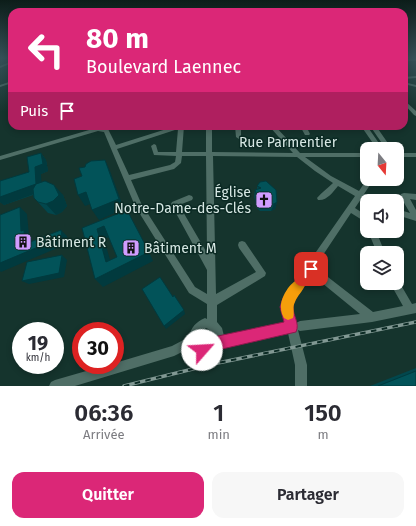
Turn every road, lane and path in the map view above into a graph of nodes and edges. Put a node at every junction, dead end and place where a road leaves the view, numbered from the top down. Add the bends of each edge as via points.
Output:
1 (408, 105) edge
2 (416, 114) edge
3 (95, 130) edge
4 (106, 130) edge
5 (169, 130) edge
6 (181, 130) edge
7 (209, 130) edge
8 (238, 130) edge
9 (276, 130) edge
10 (304, 130) edge
11 (367, 130) edge
12 (376, 130) edge
13 (306, 134) dead end
14 (239, 137) dead end
15 (375, 142) edge
16 (384, 142) edge
17 (154, 146) dead end
18 (114, 148) junction
19 (178, 154) junction
20 (210, 155) junction
21 (298, 155) junction
22 (360, 155) edge
23 (404, 155) edge
24 (416, 155) edge
25 (0, 158) edge
26 (127, 178) junction
27 (337, 183) junction
28 (360, 196) joint
29 (416, 197) edge
30 (189, 198) dead end
31 (320, 198) dead end
32 (352, 209) junction
33 (404, 214) edge
34 (360, 215) edge
35 (416, 218) edge
36 (242, 245) dead end
37 (311, 269) junction
38 (212, 271) junction
39 (400, 290) edge
40 (212, 302) junction
41 (413, 309) edge
42 (372, 317) junction
43 (212, 324) junction
44 (296, 326) junction
45 (194, 340) junction
46 (218, 343) junction
47 (55, 386) edge
48 (301, 386) edge

1 - 2 street
3 - 25 street
4 - 18 street
5 - 18 street
6 - 19 street
7 - 20 street
8 - 14 street
9 - 21 street
10 - 13 street
11 - 15 street
12 - 16 street
17 - 19 street, Rue Parmentier via 156,154
18 - 26 street
19 - 20 street, Rue Parmentier
19 - 26 street via 178,164 172,167
20 - 21 street, Rue Parmentier
20 - 38 street
21 - 22 street, Rue Parmentier
21 - 27 street
23 - 24 street
26 - 40 street via 138,204 192,290
27 - 28 street
27 - 31 street
28 - 32 street
29 - 35 street via 404,196
30 - 38 street via 175,204
32 - 34 street
32 - 37 street
33 - 35 street
36 - 40 street via 262,273
37 - 42 street
37 - 44 street via 290,298 287,307
38 - 40 street
39 - 41 street
40 - 43 street
41 - 42 street
42 - 44 street
43 - 45 street via 205,323 199,326
43 - 46 street via 218,332
44 - 46 street
44 - 48 street via 295,339 301,365
45 - 46 street via 197,346 208,352
45 - 47 street via 174,351

